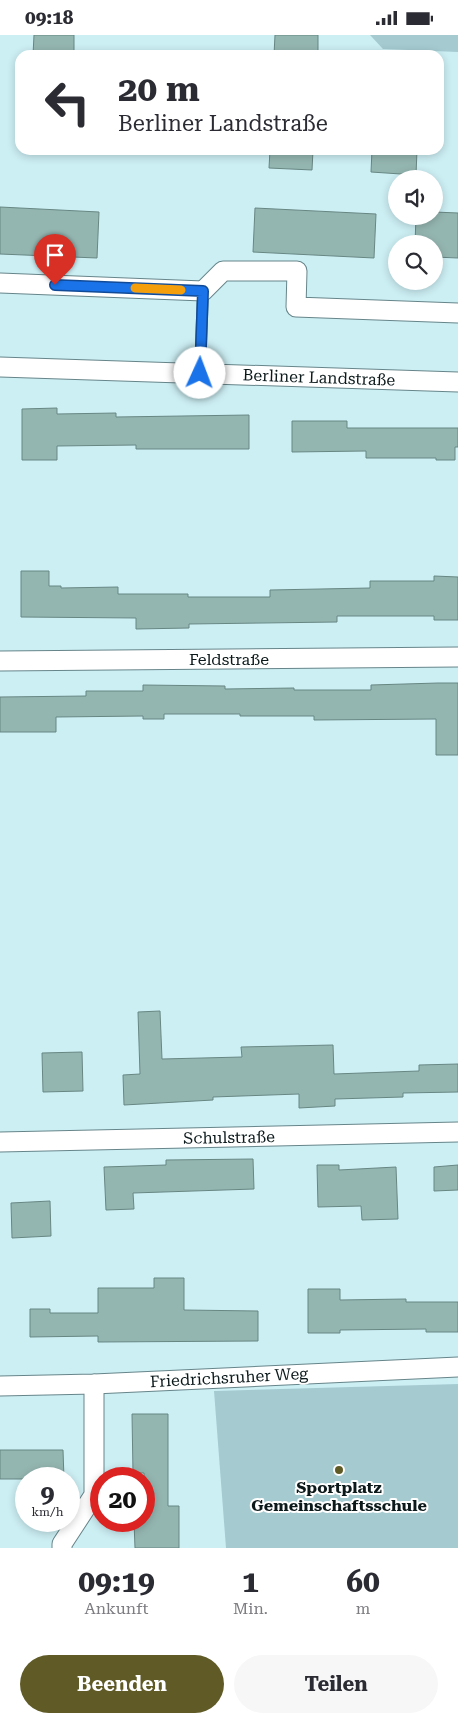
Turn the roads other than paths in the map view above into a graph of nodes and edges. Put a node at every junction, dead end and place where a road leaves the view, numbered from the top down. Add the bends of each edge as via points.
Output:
1 (0, 283) edge
2 (203, 291) junction
3 (458, 313) edge
4 (0, 367) edge
5 (200, 373) junction
6 (458, 382) edge
7 (458, 657) edge
8 (0, 661) edge
9 (458, 1132) edge
10 (0, 1142) edge
11 (458, 1367) edge
12 (94, 1384) junction
13 (0, 1386) edge
14 (62, 1548) edge

1 - 2 street
2 - 3 street via 224,271 297,271 296,307
2 - 5 lane
4 - 5 street, Berliner Landstraße
5 - 6 street, Berliner Landstraße
7 - 8 street, Feldstraße
9 - 10 street, Schulstraße
11 - 12 street, Friedrichsruher Weg
12 - 13 street, Friedrichsruher Weg
12 - 14 street via 94,1495

